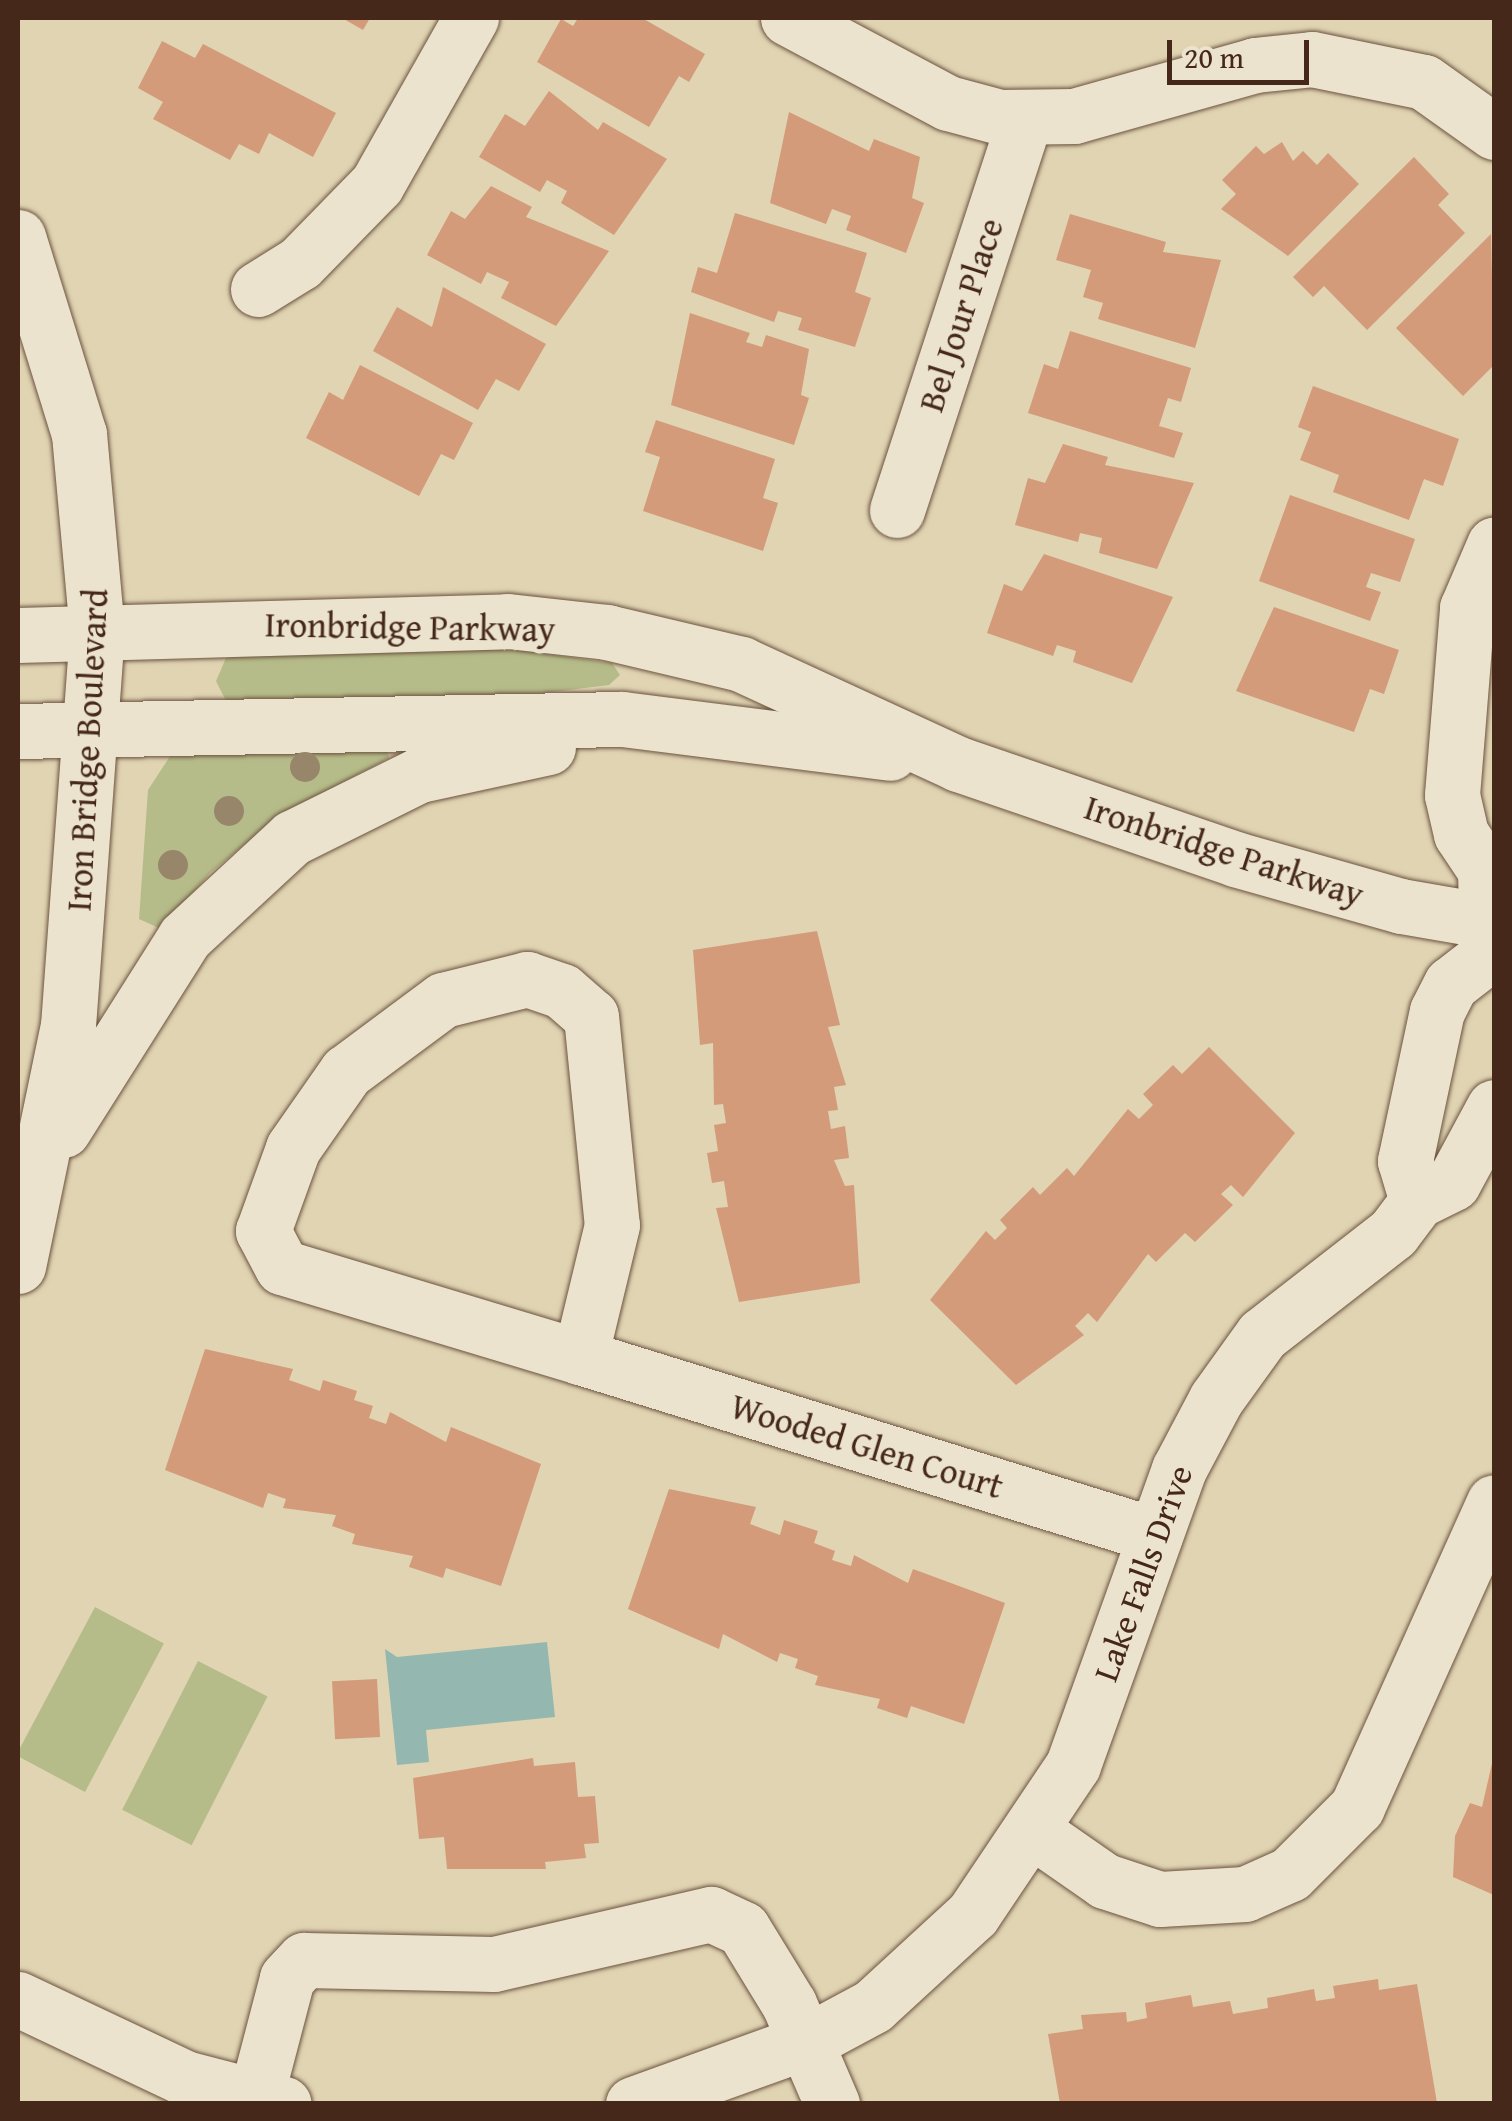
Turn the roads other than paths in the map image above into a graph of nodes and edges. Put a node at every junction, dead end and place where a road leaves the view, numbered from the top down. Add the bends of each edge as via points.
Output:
1 (471, 18) edge
2 (788, 18) edge
3 (1026, 119) junction
4 (1494, 132) edge
5 (18, 238) edge
6 (258, 290) dead end
7 (897, 510) dead end
8 (1494, 545) edge
9 (96, 631) junction
10 (18, 635) edge
11 (711, 726) junction
12 (95, 728) junction
13 (18, 730) edge
14 (958, 764) junction
15 (1490, 915) edge
16 (1494, 1106) edge
17 (46, 1158) junction
18 (1417, 1201) junction
19 (18, 1266) edge
20 (580, 1358) junction
21 (1494, 1502) edge
22 (1154, 1535) junction
23 (1033, 1831) junction
24 (18, 1999) edge
25 (808, 2041) junction
26 (265, 2102) edge
27 (633, 2104) edge
28 (832, 2104) edge

1 - 6 street via 378,184 300,263
2 - 3 street via 948,103
3 - 4 street via 1074,116 1255,65 1312,59 1424,82
3 - 7 street, Bel Jour Place
5 - 9 street, Iron Bridge Boulevard via 80,434
8 - 15 street via 1467,608 1452,795
9 - 10 street, Ironbridge Parkway
9 - 12 street, Iron Bridge Boulevard
9 - 14 street, Ironbridge Parkway via 508,621 607,632 741,664
11 - 12 street, Ironbridge Parkway
11 - 14 street, Ironbridge Parkway
11 - 17 street via 451,767 292,838 185,937
12 - 13 street, Ironbridge Parkway
12 - 17 street, Iron Bridge Boulevard
14 - 15 street, Ironbridge Parkway via 1324,887
15 - 18 street via 1437,1012 1405,1161
16 - 18 street, Lake Falls Drive via 1453,1183
17 - 19 street, Iron Bridge Boulevard
18 - 22 street, Lake Falls Drive via 1393,1233 1262,1335 1216,1399
20 - 20 street, Wooded Glen Court via 282,1267 262,1231 293,1148 346,1072 391,1032 495,981 562,991 591,1016 612,1226
20 - 22 street, Wooded Glen Court
21 - 23 street via 1358,1807 1290,1874 1246,1894 1160,1899 1105,1881
22 - 23 street, Lake Falls Drive via 1073,1764
23 - 25 street, Lake Falls Drive via 933,1959
24 - 26 street via 97,2043
25 - 26 street via 742,1929 690,1914 574,1952 494,1964 304,1960 287,1978
25 - 27 street, Lake Falls Drive
25 - 28 street

